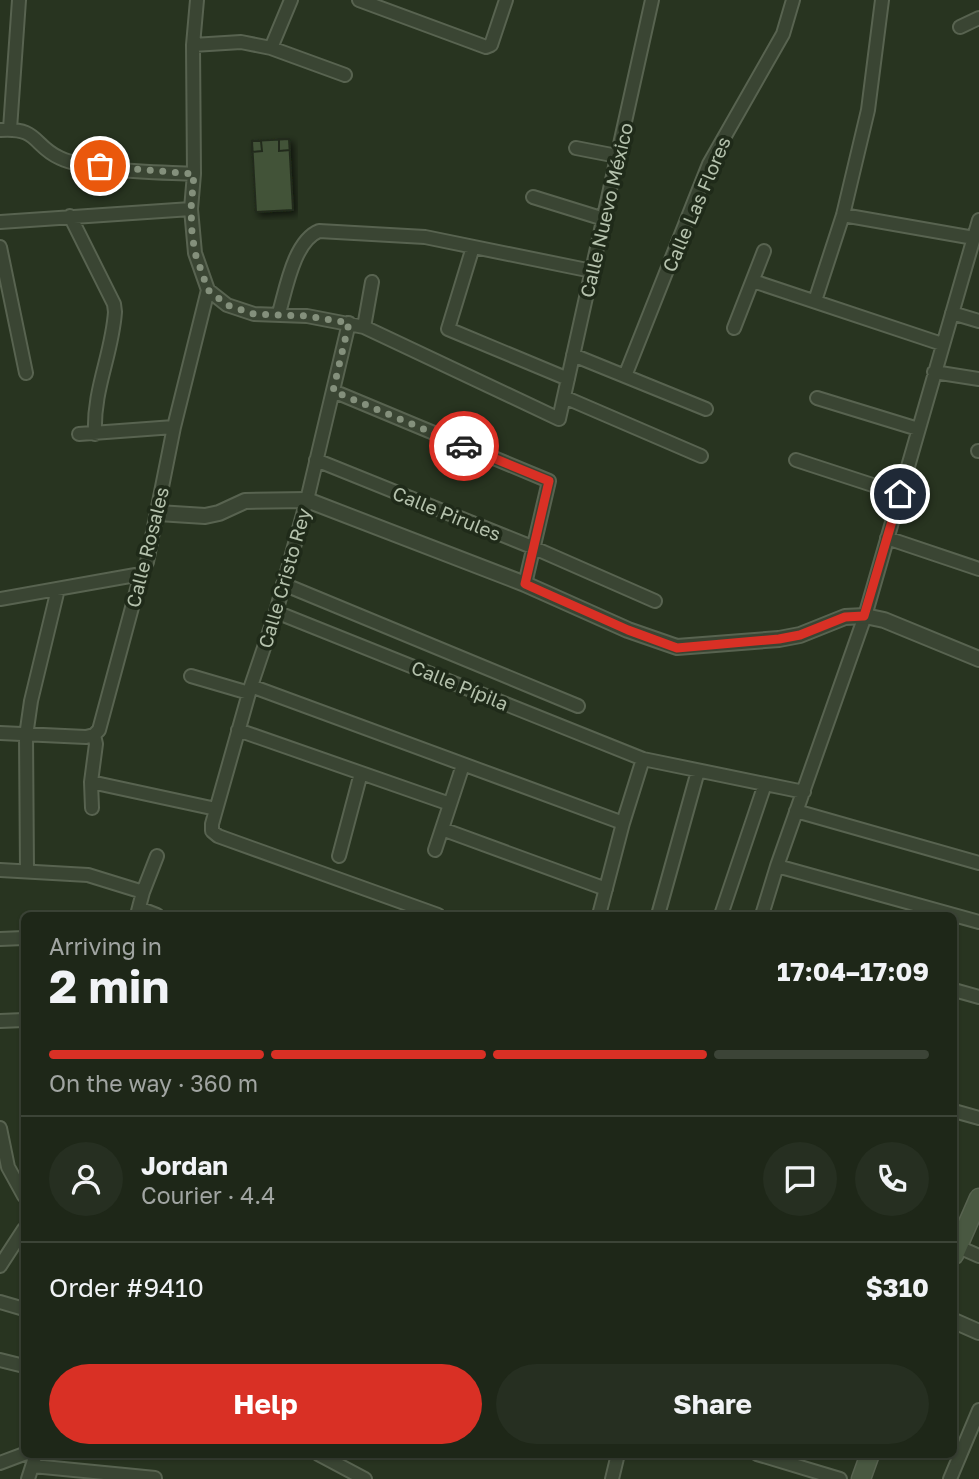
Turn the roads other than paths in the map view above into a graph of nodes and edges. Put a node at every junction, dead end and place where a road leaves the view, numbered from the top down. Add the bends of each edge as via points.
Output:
1 (19, 0) edge
2 (197, 0) edge
3 (291, 0) edge
4 (359, 0) edge
5 (506, 0) edge
6 (652, 0) edge
7 (793, 0) edge
8 (882, 0) edge
9 (979, 18) edge
10 (960, 27) dead end
11 (193, 45) junction
12 (271, 48) junction
13 (345, 75) dead end
14 (5, 129) edge
15 (576, 148) dead end
16 (617, 156) junction
17 (194, 174) junction
18 (533, 197) dead end
19 (191, 209) junction
20 (843, 215) junction
21 (70, 216) junction
22 (604, 219) junction
23 (979, 220) edge
24 (0, 222) edge
25 (974, 238) junction
26 (0, 247) edge
27 (473, 247) junction
28 (764, 251) dead end
29 (592, 271) junction
30 (753, 281) junction
31 (372, 282) dead end
32 (208, 290) junction
33 (815, 301) junction
34 (279, 313) junction
35 (952, 313) junction
36 (979, 321) edge
37 (349, 323) junction
38 (363, 327) junction
39 (734, 328) dead end
40 (942, 344) junction
41 (573, 355) junction
42 (934, 372) junction
43 (26, 373) dead end
44 (625, 376) junction
45 (568, 379) junction
46 (979, 379) edge
47 (333, 391) junction
48 (564, 397) junction
49 (817, 398) dead end
50 (706, 409) dead end
51 (174, 427) junction
52 (918, 429) junction
53 (79, 434) dead end
54 (95, 434) junction
55 (701, 456) dead end
56 (316, 460) junction
57 (796, 460) dead end
58 (900, 494) junction
59 (307, 500) junction
60 (158, 513) junction
61 (887, 538) junction
62 (532, 547) junction
63 (979, 569) edge
64 (141, 574) junction
65 (283, 584) junction
66 (525, 584) junction
67 (58, 589) junction
68 (0, 599) edge
69 (655, 601) dead end
70 (276, 612) junction
71 (864, 616) junction
72 (979, 659) edge
73 (191, 676) dead end
74 (250, 689) junction
75 (578, 706) dead end
76 (238, 730) junction
77 (0, 733) edge
78 (94, 735) junction
79 (26, 736) junction
80 (643, 759) junction
81 (463, 765) junction
82 (698, 771) junction
83 (361, 773) junction
84 (91, 782) junction
85 (765, 784) junction
86 (804, 792) junction
87 (450, 804) junction
88 (92, 808) dead end
89 (216, 809) junction
90 (796, 811) junction
91 (623, 822) junction
92 (442, 830) junction
93 (435, 850) dead end
94 (157, 856) dead end
95 (339, 856) dead end
96 (979, 863) edge
97 (777, 866) junction
98 (0, 870) edge
99 (27, 870) junction
100 (606, 889) junction
101 (143, 892) junction
102 (138, 912) edge
103 (430, 912) edge
104 (600, 912) edge
105 (658, 912) edge
106 (722, 912) edge
107 (763, 912) edge
108 (943, 912) edge
109 (957, 916) edge
110 (979, 922) edge
111 (21, 938) edge
112 (0, 939) edge
113 (957, 991) edge
114 (979, 997) edge
115 (21, 1020) edge
116 (0, 1021) edge
117 (957, 1112) edge
118 (979, 1118) edge
119 (0, 1128) edge
120 (21, 1190) edge
121 (979, 1198) edge
122 (974, 1221) edge
123 (21, 1234) edge
124 (957, 1246) edge
125 (957, 1250) edge
126 (979, 1256) edge
127 (0, 1266) edge
128 (0, 1303) edge
129 (21, 1308) edge
130 (957, 1322) edge
131 (979, 1332) edge
132 (0, 1360) edge
133 (21, 1365) edge
134 (979, 1410) edge
135 (21, 1455) edge
136 (324, 1458) edge
137 (617, 1458) edge
138 (770, 1458) edge
139 (869, 1458) edge
140 (0, 1462) edge
141 (32, 1466) edge
142 (347, 1475) edge
143 (155, 1478) edge
144 (365, 1479) edge
145 (612, 1479) edge
146 (840, 1479) edge
147 (861, 1479) edge
148 (950, 1479) edge

1 - 14 street
2 - 11 street
3 - 12 street
4 - 5 street via 486,47 491,45
6 - 16 street, Calle Nuevo México
7 - 44 street, Calle Las Flores via 783,34 709,164
8 - 20 street via 868,110
9 - 10 street
11 - 12 street via 242,42
11 - 17 street
12 - 13 street
14 - 17 street via 25,131 67,161
15 - 16 street
16 - 22 street, Calle Nuevo México
17 - 19 street
18 - 22 street
19 - 21 street
19 - 32 street via 195,253
20 - 25 street
20 - 33 street
21 - 24 street
21 - 54 street via 115,312 95,403
22 - 29 street, Calle Nuevo México
23 - 25 street
25 - 35 street
26 - 43 street
27 - 29 street
27 - 34 street via 425,236 310,234 299,249
27 - 45 street via 448,328
28 - 30 street
29 - 41 street, Calle Nuevo México
30 - 33 street
30 - 39 street
31 - 38 street
32 - 34 street via 227,305 254,314
32 - 51 street, Calle Rosales
33 - 40 street
34 - 37 street
35 - 36 street
35 - 40 street
37 - 38 street
37 - 47 street, Calle Cristo Rey
38 - 48 street, Calle Nuevo México via 559,419
40 - 42 street
41 - 44 street
41 - 45 street, Calle Nuevo México
42 - 46 street
42 - 52 street
44 - 50 street
45 - 48 street, Calle Nuevo México
47 - 56 street, Calle Cristo Rey
47 - 62 street via 549,481
48 - 55 street
49 - 52 street
51 - 54 street
51 - 60 street, Calle Rosales
52 - 58 street
53 - 54 street
56 - 59 street, Calle Cristo Rey
56 - 62 street, Calle Pirules
57 - 58 street
58 - 61 street
59 - 60 street via 244,501 205,516
59 - 65 street, Calle Cristo Rey
59 - 66 street
60 - 64 street, Calle Rosales
61 - 63 street
61 - 71 street
62 - 66 street
62 - 69 street, Calle Pirules
64 - 67 street
64 - 78 street, Calle Rosales
65 - 70 street, Calle Cristo Rey
65 - 75 street
66 - 71 street via 677,648 779,639 845,617
67 - 68 street
67 - 79 street
70 - 74 street, Calle Cristo Rey
70 - 80 street, Calle Pípila
71 - 72 street
71 - 86 street
73 - 74 street
74 - 76 street, Calle Cristo Rey
74 - 81 street
76 - 83 street
76 - 89 street, Calle Cristo Rey
77 - 79 street
78 - 79 street
78 - 84 street, Calle Rosales
79 - 99 street
80 - 82 street, Calle Pípila
80 - 91 street
81 - 87 street
81 - 91 street
82 - 85 street, Calle Pípila
82 - 105 street
83 - 87 street
83 - 95 street
84 - 88 street, Calle Rosales
84 - 89 street
85 - 86 street, Calle Pípila
85 - 106 street
86 - 90 street
87 - 92 street
89 - 103 street, Calle Cristo Rey via 212,831 218,836
90 - 96 street
90 - 97 street
91 - 100 street
92 - 93 street
92 - 100 street
94 - 101 street
97 - 107 street
97 - 108 street
98 - 99 street
99 - 101 street via 88,875
100 - 104 street
101 - 102 street
109 - 110 street
111 - 112 street
113 - 114 street
115 - 116 street
117 - 118 street
119 - 120 street via 9,1167
121 - 122 main road
122 - 124 main road
123 - 127 street
125 - 126 street
128 - 129 street
130 - 131 street
132 - 133 street
134 - 148 street
135 - 140 street
136 - 142 street
137 - 145 street
138 - 146 street
139 - 147 main road
141 - 143 street
142 - 144 street

